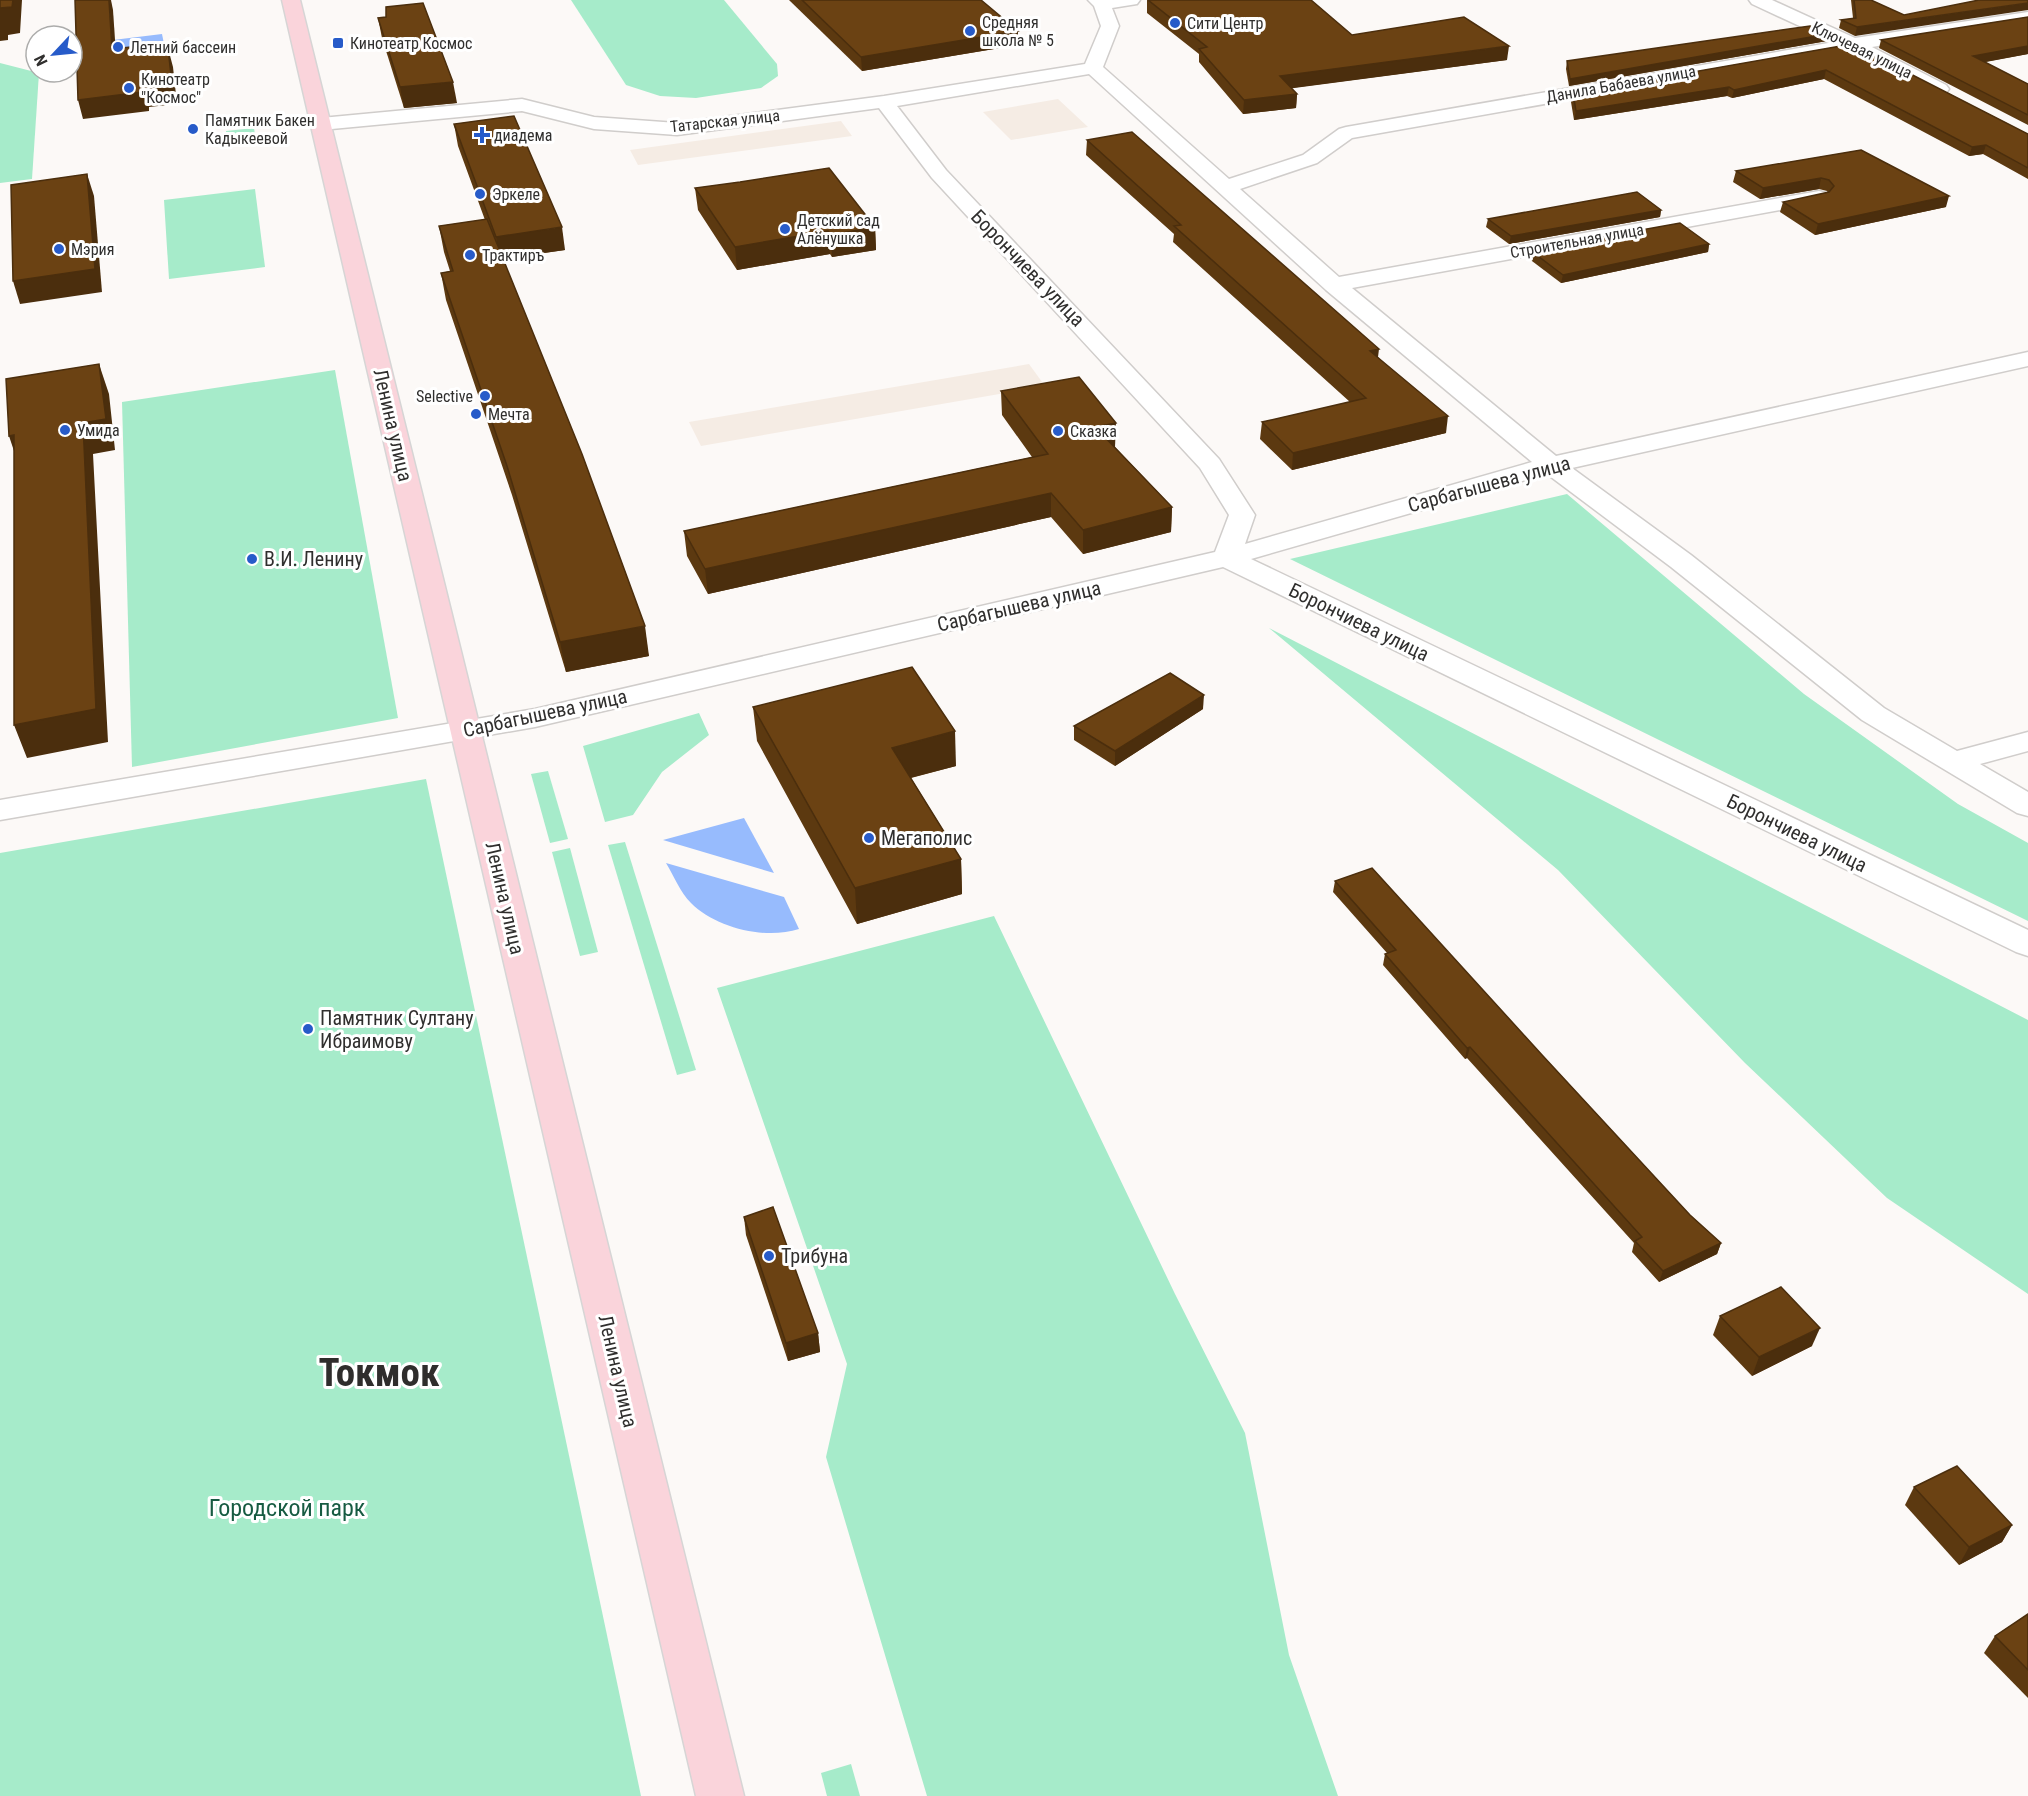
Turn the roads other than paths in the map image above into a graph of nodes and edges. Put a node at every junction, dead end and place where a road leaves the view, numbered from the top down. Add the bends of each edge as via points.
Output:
1 (291, 0) edge
2 (1131, 0) edge
3 (1758, 0) edge
4 (1100, 2) edge
5 (2028, 17) edge
6 (1853, 44) junction
7 (1093, 68) junction
8 (1956, 98) edge
9 (884, 102) junction
10 (321, 124) junction
11 (1227, 187) junction
12 (1819, 197) edge
13 (1334, 285) junction
14 (2028, 359) edge
15 (1551, 465) junction
16 (1226, 558) junction
17 (465, 730) junction
18 (2028, 741) edge
19 (1955, 761) junction
20 (2028, 806) edge
21 (0, 810) edge
22 (2028, 944) edge
23 (720, 1796) edge

1 - 10 main road, Ленина улица
2 - 4 street
3 - 6 street, Ключевая улица
4 - 7 street via 1110,26
5 - 6 street, Данила Бабаева улица
6 - 8 street, Ключевая улица
6 - 11 street, Данила Бабаева улица via 1346,133 1310,159
7 - 9 street, Татарская улица
7 - 11 street
9 - 10 street, Татарская улица via 678,129 594,123 522,105
9 - 16 street, Борончиева улица via 939,174 1210,464 1242,515
10 - 17 main road, Ленина улица
11 - 13 street
12 - 13 street, Строительная улица
13 - 15 street
14 - 15 street, Сарбагышева улица
15 - 16 street, Сарбагышева улица
15 - 19 street via 1681,561 1873,714
16 - 17 street, Сарбагышева улица via 536,718
16 - 22 street, Борончиева улица
17 - 21 street, Сарбагышева улица
17 - 23 main road, Ленина улица
18 - 19 street
19 - 20 street

